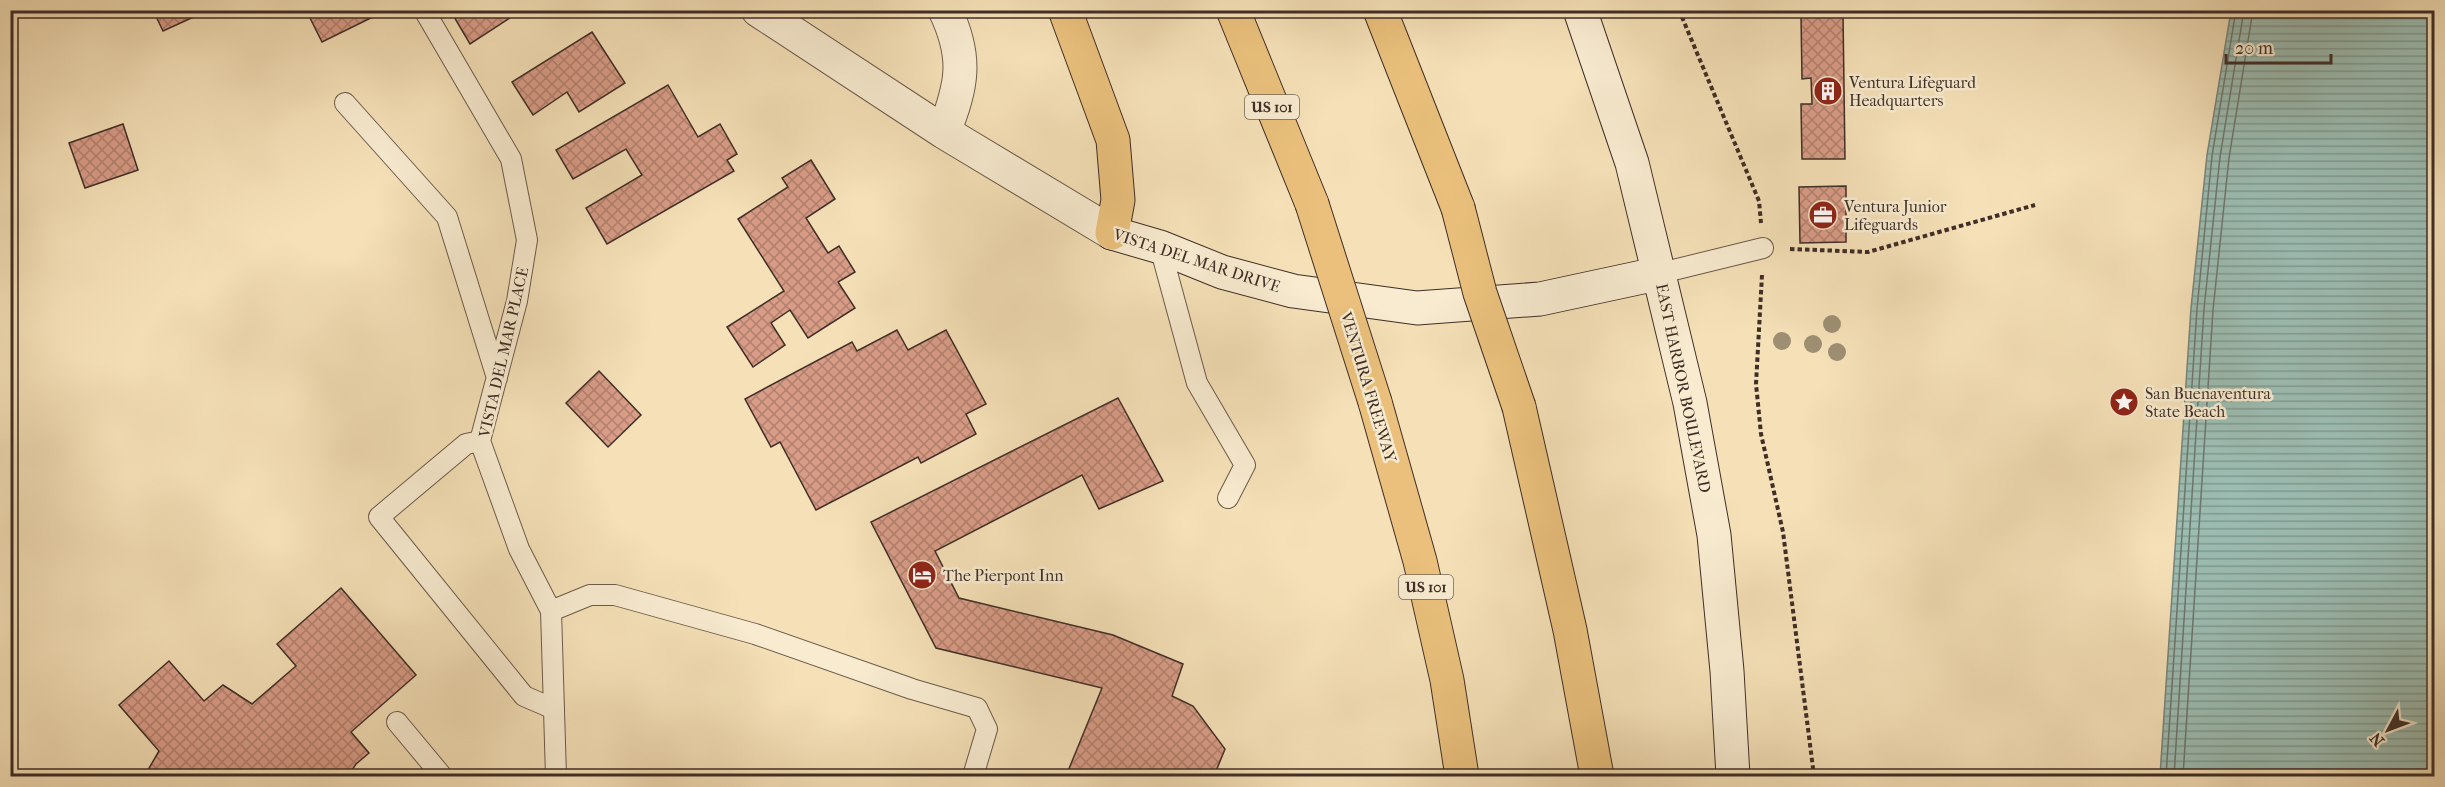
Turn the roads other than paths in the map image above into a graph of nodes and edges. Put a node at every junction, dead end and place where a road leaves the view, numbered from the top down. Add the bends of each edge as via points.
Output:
1 (424, 10) edge
2 (758, 10) edge
3 (945, 10) edge
4 (1065, 10) edge
5 (1233, 10) edge
6 (1380, 10) edge
7 (1580, 10) edge
8 (345, 103) dead end
9 (944, 132) junction
10 (1112, 233) junction
11 (1160, 247) junction
12 (1763, 248) road end
13 (1661, 273) junction
14 (497, 378) junction
15 (480, 441) junction
16 (1228, 498) dead end
17 (551, 611) junction
18 (554, 709) junction
19 (397, 722) dead end
20 (442, 777) edge
21 (556, 777) edge
22 (973, 777) edge
23 (1462, 777) edge
24 (1597, 777) edge
25 (1733, 777) edge

1 - 14 lane, VISTA DEL MAR PLACE via 511,159 525,228 527,240 517,301
2 - 9 main road, VISTA DEL MAR DRIVE
3 - 9 main road via 960,54 959,92
4 - 10 highway via 1113,140 1118,200
5 - 23 highway, VENTURA FREEWAY / US 101, bridge via 1312,204 1375,402 1420,561 1447,680
6 - 24 highway, bridge via 1458,208 1480,293 1519,407 1570,630
7 - 13 main road, EAST HARBOR BOULEVARD via 1632,163
8 - 14 lane via 447,217
9 - 10 main road, VISTA DEL MAR DRIVE
10 - 11 main road, VISTA DEL MAR DRIVE
11 - 13 main road, VISTA DEL MAR DRIVE via 1222,272 1293,291 1417,308 1540,299
11 - 16 lane via 1197,383 1245,465
12 - 13 lane
13 - 25 main road, EAST HARBOR BOULEVARD via 1714,535
14 - 15 lane, VISTA DEL MAR PLACE
15 - 17 lane, VISTA DEL MAR PLACE via 519,549
15 - 18 lane via 466,444 379,517 524,696
17 - 18 lane, VISTA DEL MAR PLACE
17 - 22 lane via 602,593 755,634 977,708 987,729
18 - 21 lane, VISTA DEL MAR PLACE
19 - 20 lane

